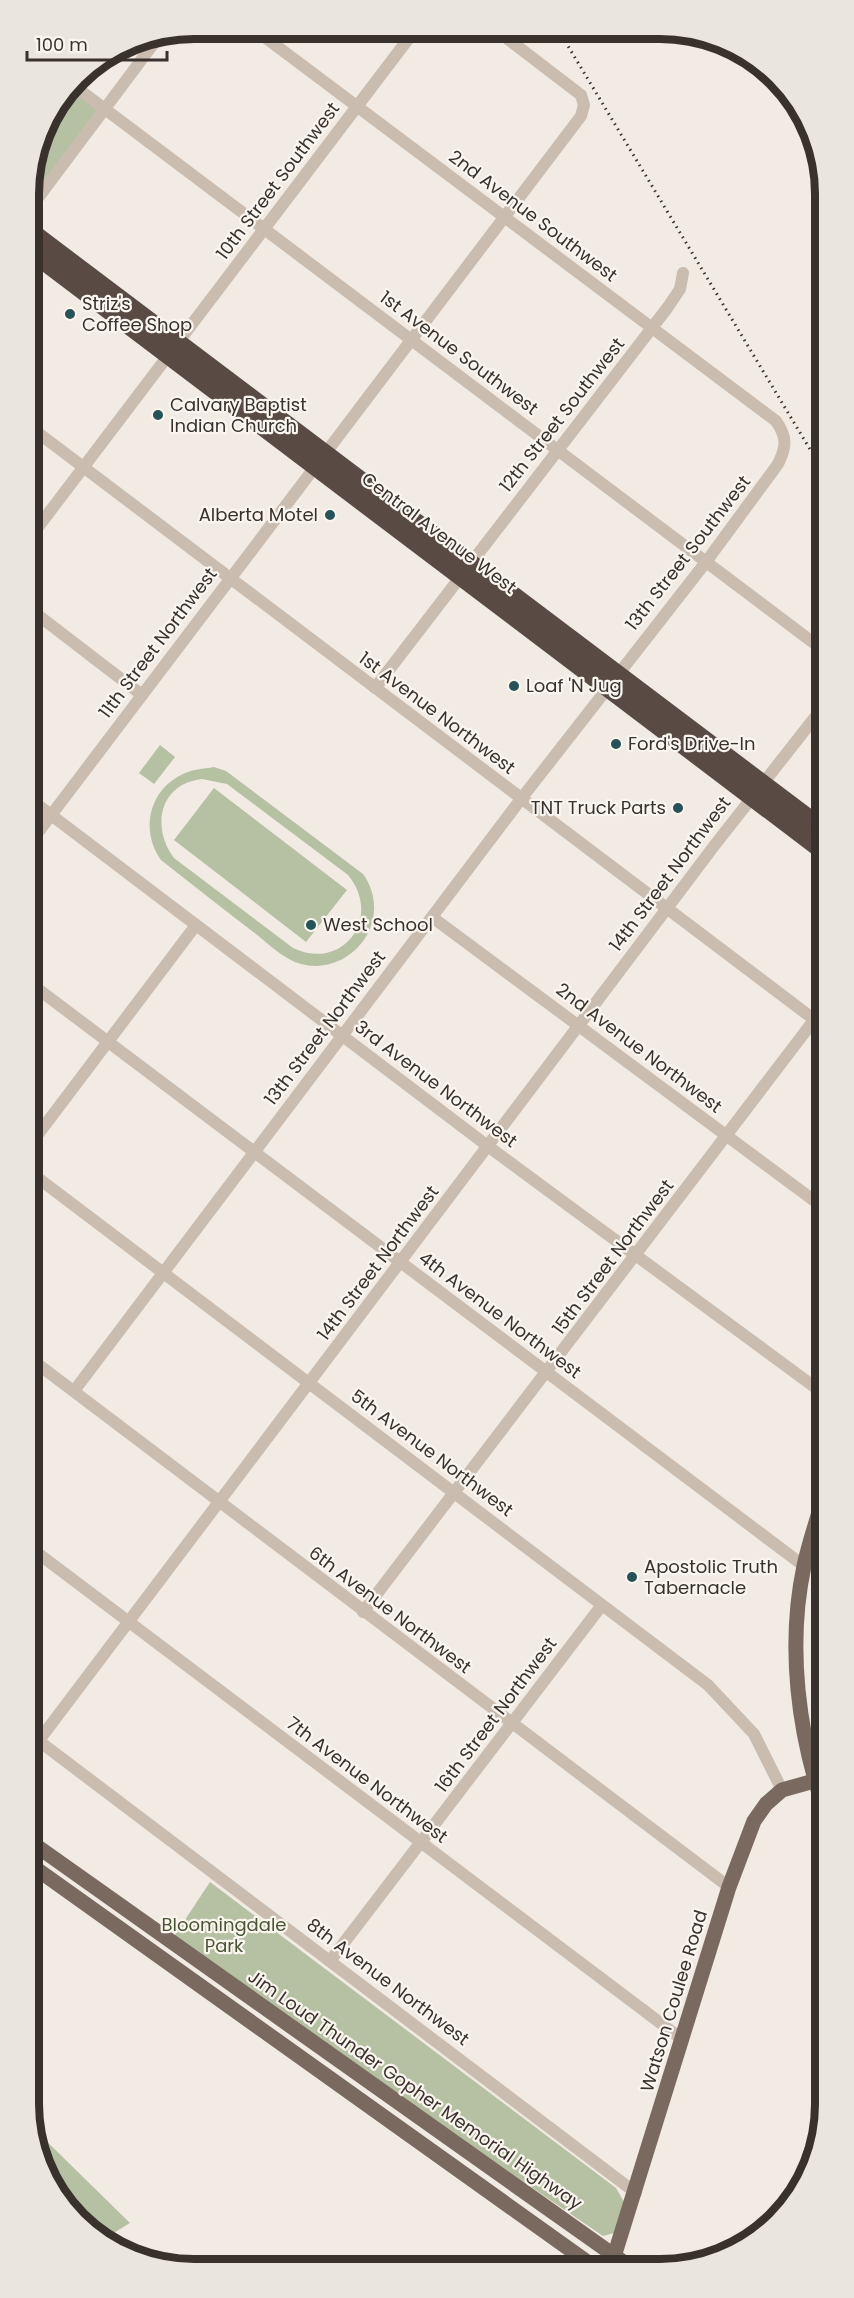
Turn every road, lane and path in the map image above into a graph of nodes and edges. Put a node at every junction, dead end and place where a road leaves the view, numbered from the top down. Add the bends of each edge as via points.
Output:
1 (267, 39) edge
2 (408, 39) edge
3 (508, 39) edge
4 (153, 45) edge
5 (79, 90) edge
6 (357, 106) junction
7 (104, 109) junction
8 (39, 197) edge
9 (504, 217) junction
10 (264, 229) junction
11 (39, 238) edge
12 (39, 257) edge
13 (683, 273) dead end
14 (652, 328) junction
15 (411, 340) junction
16 (173, 348) junction
17 (39, 434) edge
18 (786, 435) joint
19 (558, 450) junction
20 (320, 459) junction
21 (84, 468) junction
22 (39, 526) edge
23 (706, 562) junction
24 (466, 569) junction
25 (229, 578) junction
26 (39, 616) edge
27 (815, 644) edge
28 (612, 680) junction
29 (375, 688) junction
30 (142, 695) junction
31 (815, 717) edge
32 (757, 789) junction
33 (521, 799) junction
34 (39, 806) edge
35 (51, 815) junction
36 (815, 824) edge
37 (39, 831) edge
38 (815, 843) edge
39 (666, 908) junction
40 (432, 917) junction
41 (196, 925) junction
42 (39, 990) edge
43 (815, 1021) edge
44 (579, 1026) junction
45 (815, 1029) edge
46 (342, 1036) junction
47 (107, 1041) junction
48 (39, 1133) edge
49 (726, 1135) junction
50 (489, 1147) junction
51 (254, 1152) junction
52 (39, 1179) edge
53 (815, 1201) edge
54 (637, 1256) junction
55 (401, 1263) junction
56 (162, 1273) junction
57 (39, 1365) edge
58 (547, 1373) junction
59 (310, 1383) junction
60 (815, 1387) edge
61 (74, 1391) junction
62 (455, 1493) junction
63 (219, 1503) junction
64 (815, 1526) edge
65 (39, 1554) edge
66 (804, 1566) junction
67 (602, 1605) junction
68 (363, 1612) junction
69 (127, 1622) junction
70 (512, 1726) junction
71 (39, 1736) edge
72 (39, 1746) edge
73 (814, 1781) joint
74 (782, 1790) junction
75 (421, 1843) junction
76 (39, 1848) edge
77 (39, 1871) edge
78 (729, 1887) junction
79 (330, 1961) junction
80 (683, 2040) junction
81 (636, 2193) junction
82 (583, 2259) edge
83 (609, 2259) edge
84 (613, 2259) edge

1 - 6 street, 2nd Avenue Southwest
2 - 6 street, 10th Street Southwest
3 - 9 street, 11th Street Northwest via 581,95 584,105 581,116
4 - 7 street
5 - 7 street, 1st Avenue Southwest
6 - 9 street, 2nd Avenue Southwest
6 - 10 street, 10th Street Southwest
7 - 8 street
7 - 10 street, 1st Avenue Southwest
9 - 14 street, 2nd Avenue Southwest
9 - 15 street, 11th Street Northwest
10 - 15 street, 1st Avenue Southwest
10 - 16 street, 10th Street Southwest
11 - 16 highway, Central Avenue West
12 - 16 highway, Central Avenue West
13 - 14 street, 12th Street Southwest via 680,289
14 - 18 street, 2nd Avenue Southwest via 776,421
14 - 19 street, 12th Street Southwest
15 - 19 street, 1st Avenue Southwest
15 - 20 street, 11th Street Northwest
16 - 20 highway, Central Avenue West
16 - 21 street, 10th Street Southwest
17 - 21 street, 1st Avenue Northwest
18 - 23 street, 13th Street Southwest via 778,464
19 - 23 street, 1st Avenue Southwest
19 - 24 street, 12th Street Southwest
20 - 24 highway, Central Avenue West
20 - 25 street, 11th Street Northwest
21 - 22 street, 10th Street Southwest
21 - 25 street, 1st Avenue Northwest
23 - 27 street, 1st Avenue Southwest
23 - 28 street, 13th Street Southwest
24 - 28 highway, Central Avenue West
24 - 29 street, 12th Street Southwest
25 - 29 street, 1st Avenue Northwest
25 - 30 street, 11th Street Northwest
26 - 30 street
28 - 32 highway, Central Avenue West
28 - 33 street, 13th Street Northwest
29 - 33 street, 1st Avenue Northwest
30 - 35 street, 11th Street Northwest
31 - 32 street, 14th Street Northwest
32 - 36 highway, Central Avenue West
32 - 38 highway, Central Avenue West
32 - 39 street, 14th Street Northwest
33 - 39 street, 1st Avenue Northwest
33 - 40 street, 13th Street Northwest
34 - 35 street, 3rd Avenue Northwest
35 - 37 street, 11th Street Northwest
35 - 41 street, 3rd Avenue Northwest
39 - 43 street, 1st Avenue Northwest
39 - 44 street, 14th Street Northwest
40 - 44 street, 2nd Avenue Northwest
40 - 46 street, 13th Street Northwest
41 - 46 street, 3rd Avenue Northwest
41 - 47 street
42 - 47 street, 4th Avenue Northwest
44 - 49 street, 2nd Avenue Northwest
44 - 50 street, 14th Street Northwest
45 - 49 street, 15th Street Northwest
46 - 50 street, 3rd Avenue Northwest
46 - 51 street, 13th Street Northwest
47 - 48 street
47 - 51 street, 4th Avenue Northwest
49 - 53 street, 2nd Avenue Northwest
49 - 54 street, 15th Street Northwest
50 - 54 street, 3rd Avenue Northwest
50 - 55 street, 14th Street Northwest
51 - 55 street, 4th Avenue Northwest
51 - 56 street, 13th Street Northwest
52 - 56 street, 5th Avenue Northwest
54 - 58 street, 15th Street Northwest
54 - 60 street, 3rd Avenue Northwest
55 - 58 street, 4th Avenue Northwest
55 - 59 street, 14th Street Northwest
56 - 59 street, 5th Avenue Northwest
56 - 61 street, 13th Street Northwest
57 - 61 street, 6th Avenue Northwest
58 - 62 street, 15th Street Northwest
58 - 66 street, 4th Avenue Northwest
59 - 62 street, 5th Avenue Northwest
59 - 63 street, 14th Street Northwest
61 - 63 street, 6th Avenue Northwest
62 - 67 street, 5th Avenue Northwest
62 - 68 street, 15th Street Northwest
63 - 68 street, 6th Avenue Northwest
63 - 69 street, 14th Street Northwest
64 - 66 main road
65 - 69 street, 7th Avenue Northwest
66 - 73 main road via 796,1633 798,1700
67 - 70 street, 16th Street Northwest
67 - 74 street, 5th Avenue Northwest via 708,1685 730,1707 754,1734
68 - 70 street, 6th Avenue Northwest
69 - 71 street, 14th Street Northwest
69 - 75 street, 7th Avenue Northwest
70 - 75 street, 16th Street Northwest
70 - 78 street, 6th Avenue Northwest
72 - 79 street, 8th Avenue Northwest
73 - 74 main road, Watson Coulee Road
74 - 78 main road, Watson Coulee Road via 754,1821
75 - 79 street, 16th Street Northwest
75 - 80 street, 7th Avenue Northwest
76 - 83 main road, Jim Loud Thunder Gopher Memorial Highway
77 - 82 main road
78 - 80 main road, Watson Coulee Road
79 - 81 street, 8th Avenue Northwest
80 - 81 main road, Watson Coulee Road
81 - 84 main road, Watson Coulee Road

